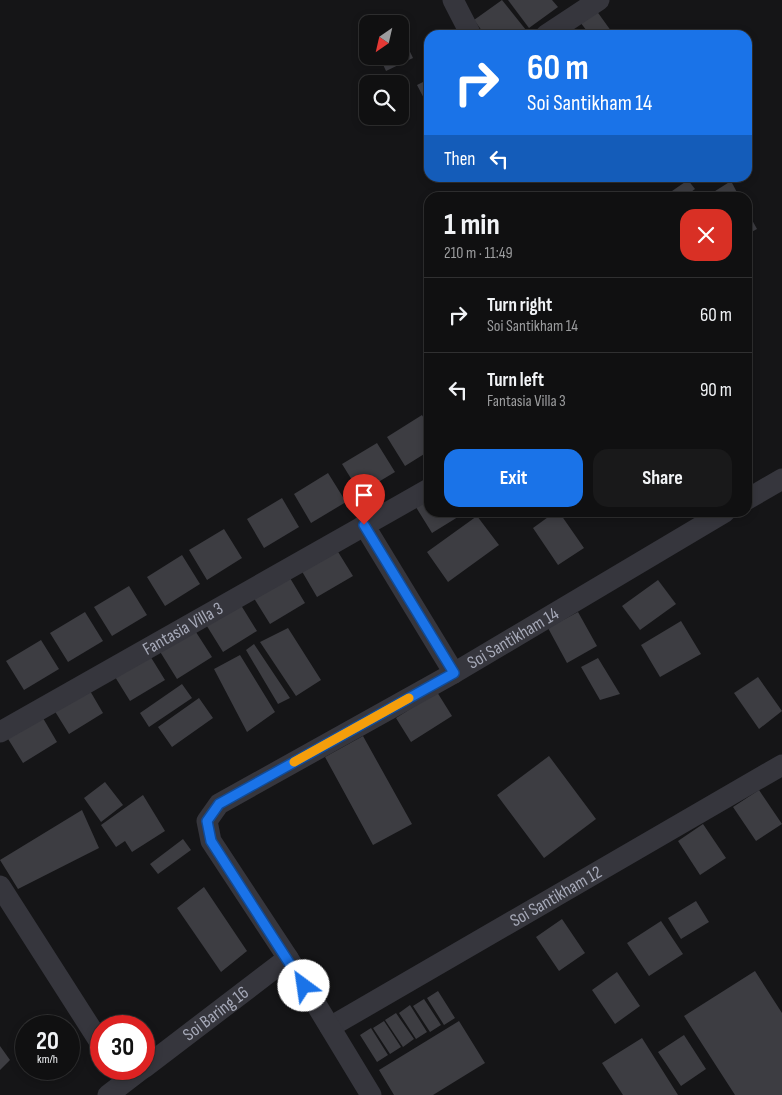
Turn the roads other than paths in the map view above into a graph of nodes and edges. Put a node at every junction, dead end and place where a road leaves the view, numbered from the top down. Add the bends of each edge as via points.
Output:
1 (453, 0) edge
2 (598, 0) edge
3 (468, 30) edge
4 (553, 30) edge
5 (782, 479) edge
6 (424, 492) edge
7 (752, 496) edge
8 (717, 517) edge
9 (364, 525) junction
10 (454, 673) junction
11 (0, 732) edge
12 (782, 764) edge
13 (0, 886) edge
14 (288, 958) junction
15 (90, 1027) edge
16 (330, 1027) junction
17 (155, 1059) edge
18 (118, 1080) edge
19 (108, 1095) edge
20 (371, 1095) edge

1 - 3 street
2 - 4 street
5 - 7 street
6 - 9 street, Fantasia Villa 3
8 - 10 street, Soi Santikham 14
9 - 10 street
9 - 11 street, Fantasia Villa 3
10 - 14 street, Soi Santikham 14 via 219,804 207,821 211,841
12 - 16 street, Soi Santikham 12
13 - 15 street
14 - 16 street
14 - 17 street, Soi Baring 16
16 - 20 street
18 - 19 street, Soi Baring 16

